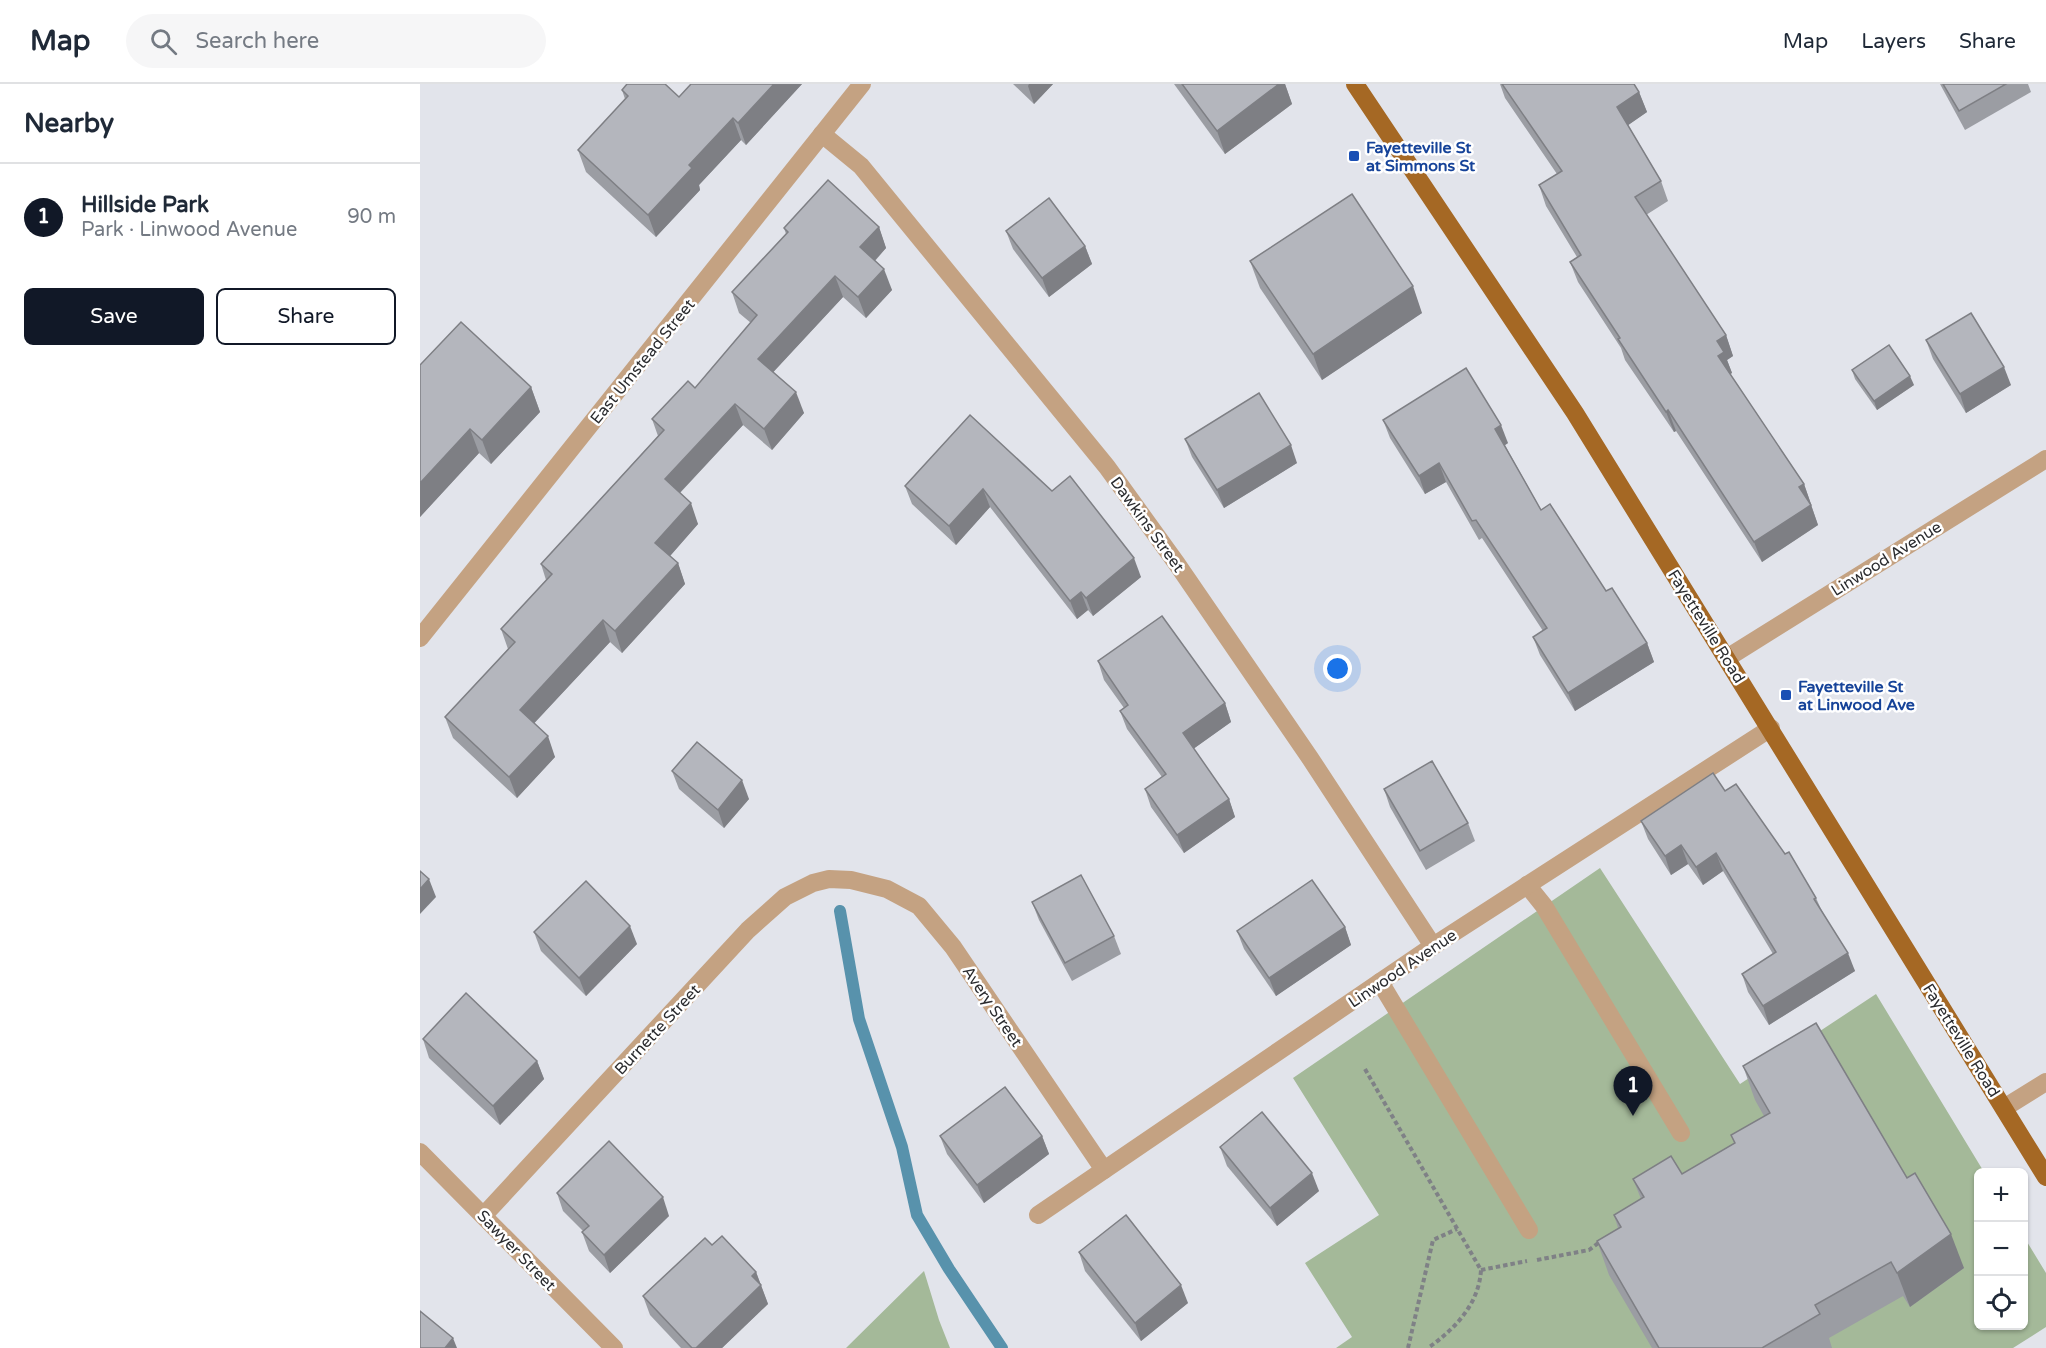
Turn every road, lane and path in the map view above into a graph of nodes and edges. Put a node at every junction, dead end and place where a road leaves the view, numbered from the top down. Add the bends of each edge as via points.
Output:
1 (862, 84) edge
2 (1355, 84) edge
3 (822, 134) junction
4 (2046, 459) edge
5 (420, 638) edge
6 (1727, 658) junction
7 (1771, 728) junction
8 (851, 880) joint
9 (1527, 885) junction
10 (1433, 946) junction
11 (1380, 982) junction
12 (1365, 1070) dead end
13 (2046, 1082) edge
14 (2004, 1108) junction
15 (1682, 1133) dead end
16 (420, 1152) edge
17 (1104, 1170) junction
18 (2046, 1177) edge
19 (484, 1215) junction
20 (1038, 1215) dead end
21 (1457, 1228) junction
22 (1528, 1230) dead end
23 (1603, 1240) edge
24 (1481, 1270) junction
25 (614, 1348) edge
26 (1408, 1348) edge
27 (1428, 1348) edge

1 - 3 street, East Umstead Street
2 - 6 main road, Fayetteville Road via 1575,413
3 - 5 street, East Umstead Street
3 - 10 street, Dawkins Street via 861,166 1107,467 1290,729
4 - 6 street, Linwood Avenue
6 - 7 main road, Fayetteville Road
7 - 9 street, Linwood Avenue
7 - 14 main road, Fayetteville Road
8 - 17 street, Avery Street via 887,889 919,906 953,946
8 - 19 street, Burnette Street via 813,883 785,897 748,930
9 - 10 street, Linwood Avenue
9 - 15 street via 1544,906
10 - 11 street, Linwood Avenue
11 - 17 street, Linwood Avenue
11 - 22 street
12 - 21 path
13 - 14 street
14 - 18 main road, Fayetteville Road
16 - 19 street, Sawyer Street
17 - 20 street, Linwood Avenue
19 - 25 street, Sawyer Street
21 - 24 path
21 - 26 path via 1433,1240
23 - 24 path via 1589,1250
24 - 27 path via 1471,1307

